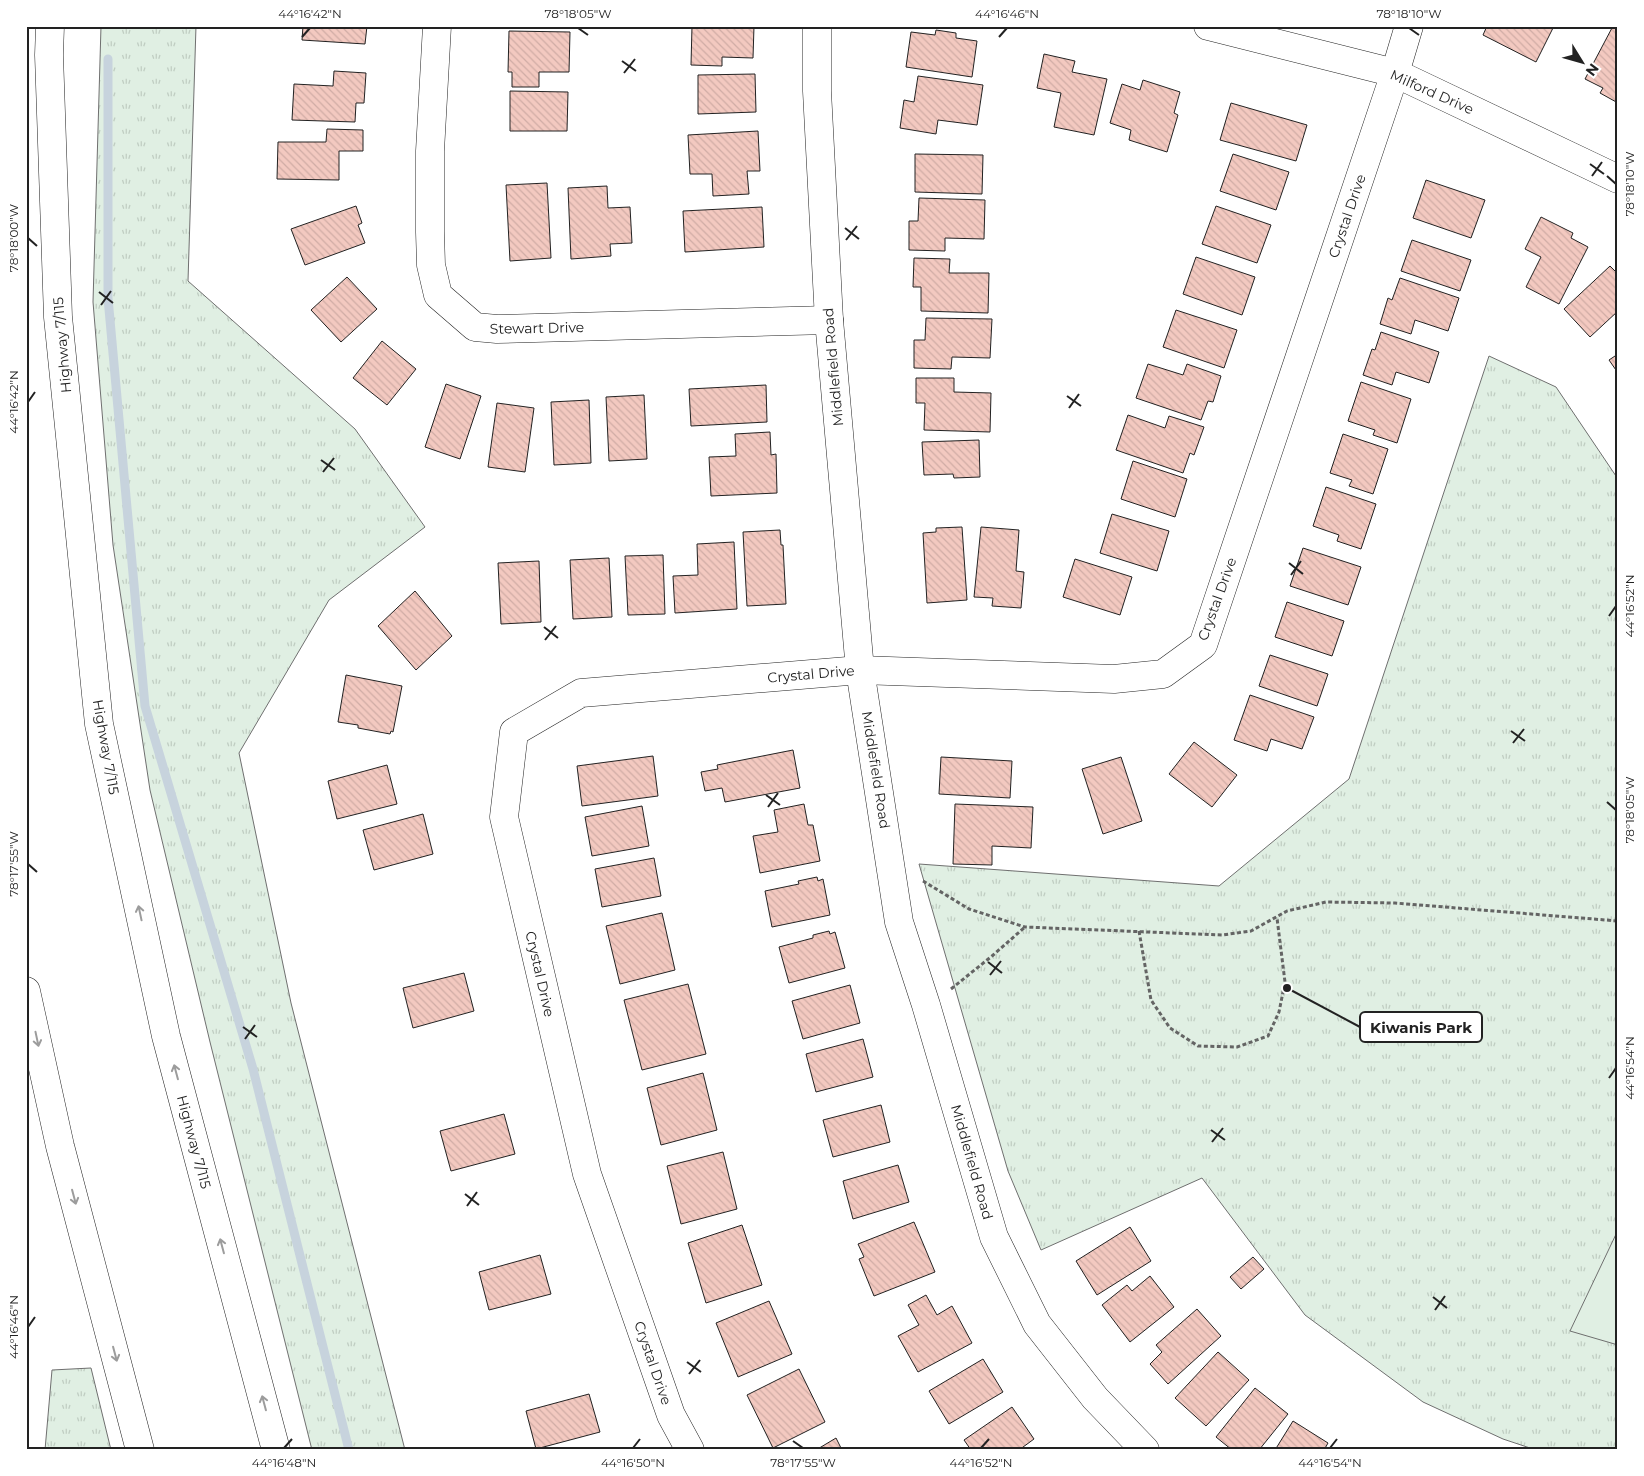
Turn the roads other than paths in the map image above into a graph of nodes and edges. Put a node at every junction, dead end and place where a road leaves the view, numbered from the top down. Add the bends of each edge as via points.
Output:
1 (50, 26) edge
2 (437, 26) edge
3 (817, 26) edge
4 (1208, 26) edge
5 (1409, 26) edge
6 (1396, 73) junction
7 (1618, 179) edge
8 (829, 320) junction
9 (860, 670) junction
10 (26, 991) edge
11 (140, 1450) edge
12 (276, 1450) edge
13 (690, 1450) edge
14 (1145, 1450) edge

12 -> 1 main road, Highway 7/115 via 166,1036 99,724 58,317
2 - 8 main road, Stewart Drive via 430,151 431,265 438,295 475,328
3 - 8 main road, Middlefield Road via 817,91
4 - 6 main road, Milford Drive
5 - 6 main road, Crystal Drive
6 - 7 main road, Milford Drive
6 - 9 main road, Crystal Drive via 1203,645 1163,674 1114,680
8 - 9 main road, Middlefield Road
9 - 13 main road, Crystal Drive via 580,693 514,732 504,817 587,1174 670,1415
9 - 14 main road, Middlefield Road via 900,922 994,1237 1037,1324 1095,1398
10 -> 11 main road via 60,1146

